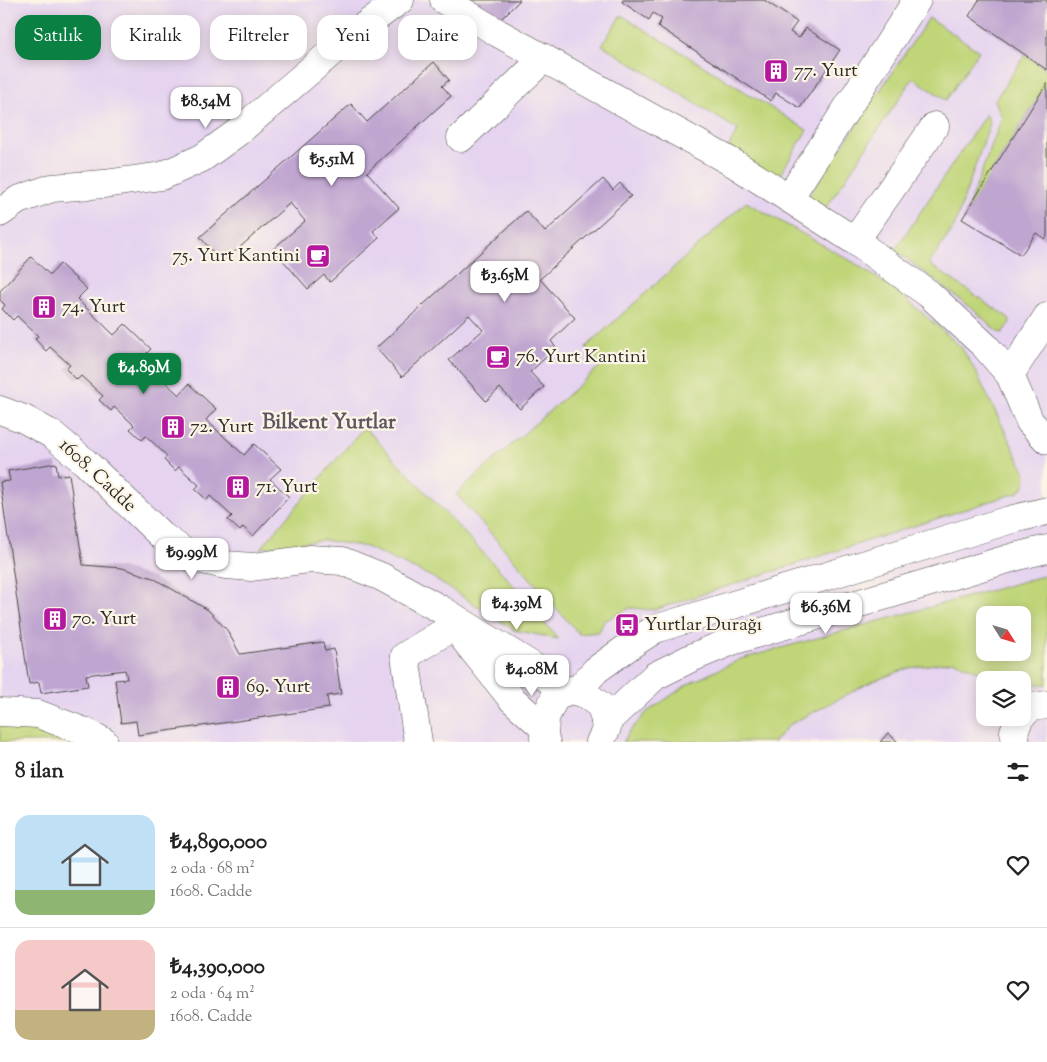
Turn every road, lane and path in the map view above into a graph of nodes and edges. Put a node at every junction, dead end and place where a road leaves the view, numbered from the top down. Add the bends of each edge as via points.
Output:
1 (400, 0) edge
2 (444, 0) edge
3 (918, 0) edge
4 (544, 58) junction
5 (935, 126) dead end
6 (461, 138) dead end
7 (788, 198) junction
8 (0, 213) edge
9 (855, 241) junction
10 (1047, 317) edge
11 (1010, 375) junction
12 (0, 410) edge
13 (1041, 432) edge
14 (1047, 511) edge
15 (1047, 549) edge
16 (448, 618) junction
17 (570, 692) junction
18 (1047, 705) edge
19 (1031, 708) edge
20 (0, 712) edge
21 (1016, 726) edge
22 (603, 732) edge
23 (545, 735) edge
24 (104, 742) edge
25 (418, 742) edge
26 (1016, 742) edge

1 - 8 street via 348,38 238,132 202,158 162,176 52,188 18,200
2 - 4 street
3 - 7 street
4 - 6 street
4 - 7 street via 734,164
5 - 9 street
7 - 9 street
9 - 11 street via 929,294 985,346
10 - 11 street
11 - 13 street
12 - 16 street, 1608. Cadde via 53,435 162,536 193,558 252,567 310,559 342,561 382,577
14 - 17 street via 655,629
15 - 22 street via 732,641 656,676
16 - 17 street, 1608. Cadde via 538,669
16 - 23 street, 1608. Cadde
16 - 25 street via 405,656
17 - 22 street, 1608. Cadde via 585,694 601,706
17 - 23 street, 1608. Cadde via 554,699 545,718
18 - 19 street
20 - 24 street via 38,714
21 - 26 street

